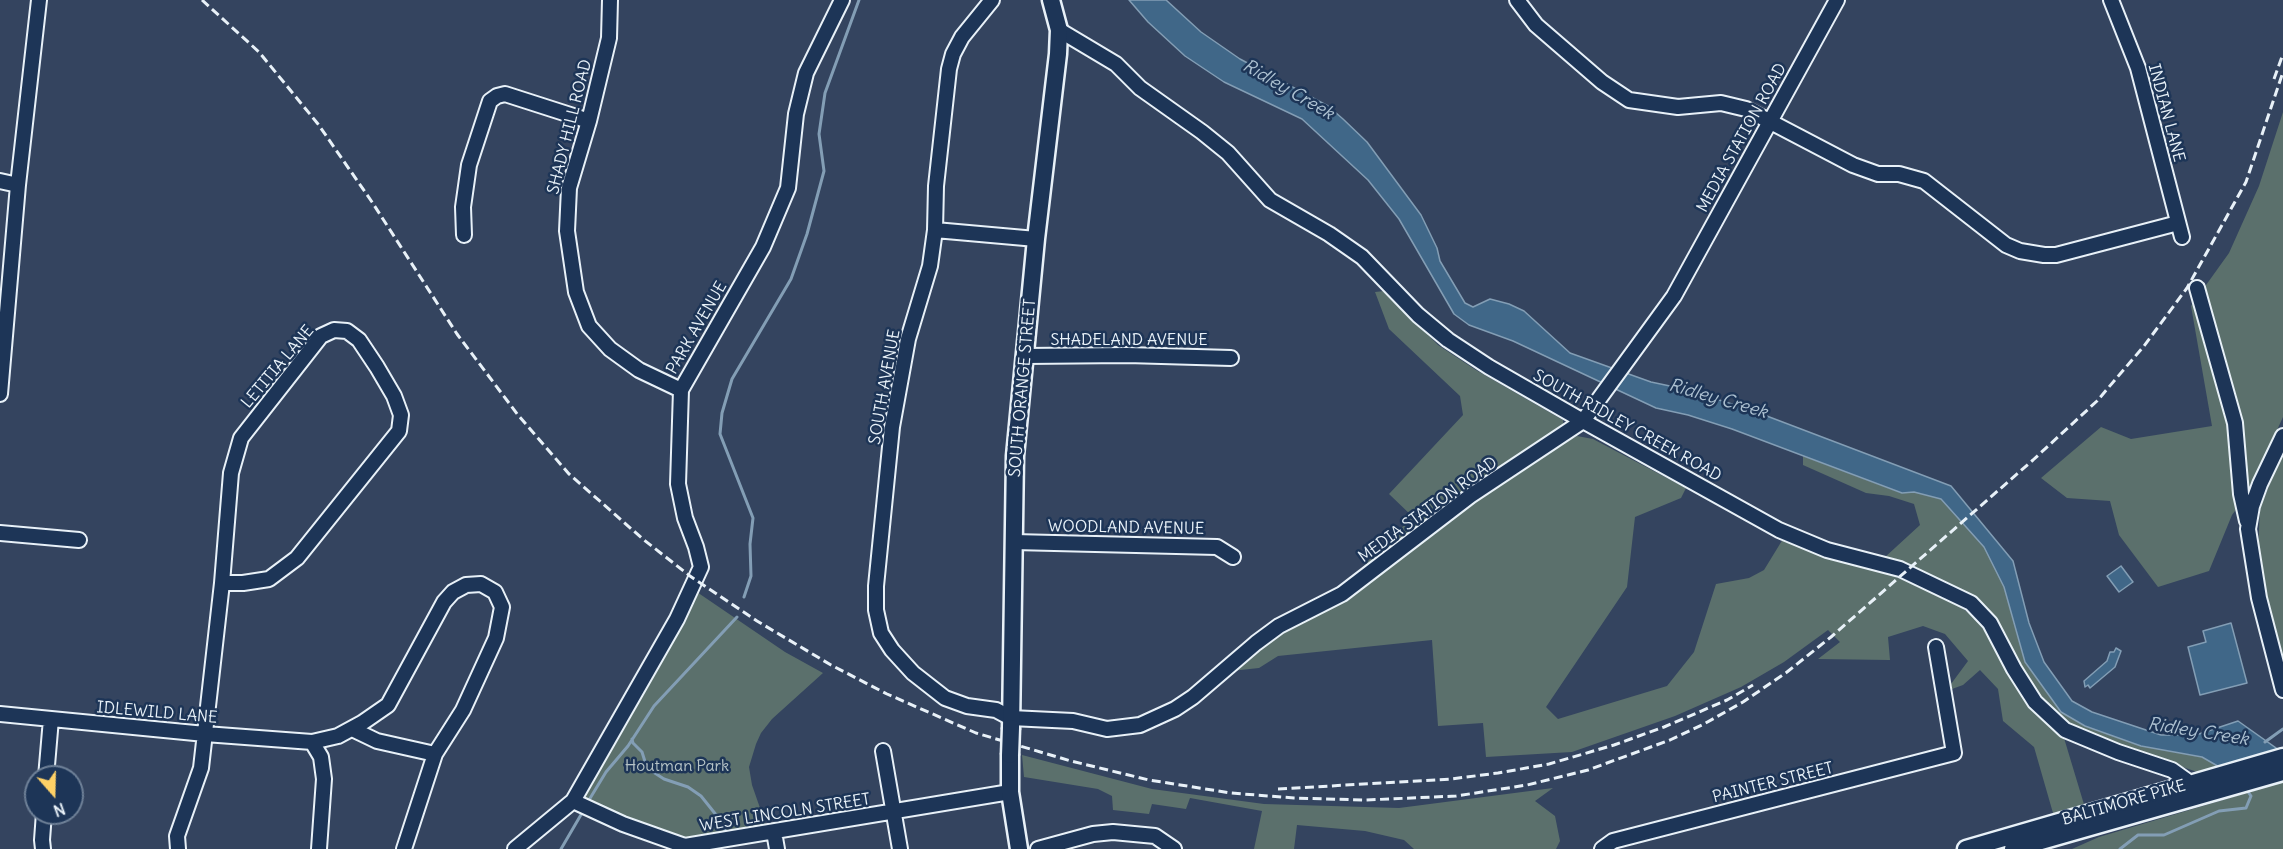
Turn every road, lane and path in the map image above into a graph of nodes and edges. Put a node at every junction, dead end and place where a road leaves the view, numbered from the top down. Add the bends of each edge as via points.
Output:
1 (39, 0) edge
2 (610, 0) edge
3 (842, 0) edge
4 (992, 0) edge
5 (1050, 0) edge
6 (1517, 0) edge
7 (1837, 0) edge
8 (2111, 0) edge
9 (1059, 30) junction
10 (589, 121) junction
11 (1770, 123) junction
12 (0, 181) edge
13 (18, 185) junction
14 (2178, 223) junction
15 (935, 230) junction
16 (464, 235) dead end
17 (2182, 237) dead end
18 (1036, 239) junction
19 (2197, 288) dead end
20 (3, 341) edge
21 (1026, 357) junction
22 (1231, 358) dead end
23 (681, 390) junction
24 (0, 394) edge
25 (1583, 421) junction
26 (2283, 436) edge
27 (2248, 529) junction
28 (0, 533) edge
29 (78, 540) dead end
30 (1014, 542) junction
31 (1233, 557) dead end
32 (222, 583) junction
33 (1936, 647) dead end
34 (2283, 690) edge
35 (0, 714) edge
36 (51, 719) junction
37 (1011, 723) junction
38 (352, 729) junction
39 (205, 734) junction
40 (312, 742) junction
41 (883, 751) dead end
42 (435, 754) junction
43 (2283, 757) edge
44 (47, 765) edge
45 (2283, 772) edge
46 (2232, 779) junction
47 (2192, 790) junction
48 (1010, 792) junction
49 (573, 801) junction
50 (894, 812) junction
51 (43, 825) edge
52 (774, 832) junction
53 (1985, 846) edge
54 (685, 847) edge
55 (43, 849) edge
56 (178, 849) edge
57 (319, 849) edge
58 (404, 849) edge
59 (515, 849) edge
60 (777, 849) edge
61 (900, 849) edge
62 (1019, 849) edge
63 (1038, 849) edge
64 (1174, 849) edge
65 (1602, 849) edge
66 (1966, 849) edge
67 (2013, 849) edge

1 - 13 street
2 - 10 street, SHADY HILL ROAD via 609,38
3 - 23 street, PARK AVENUE via 806,73 796,114 788,188 763,247
4 - 15 street, SOUTH AVENUE via 952,54 936,186
5 - 9 main road, SOUTH ORANGE STREET
6 - 11 street via 1536,25 1629,100 1677,107 1721,103 1746,109
7 - 11 street, MEDIA STATION ROAD
8 - 14 street, INDIAN LANE via 2138,68
9 - 18 main road, SOUTH ORANGE STREET
9 - 25 street, SOUTH RIDLEY CREEK ROAD via 1116,64 1140,88 1228,153 1269,200 1362,256 1418,315 1448,340
10 - 16 street via 505,94 490,101 469,165
10 - 23 street, SHADY HILL ROAD via 569,188 567,231 576,292 589,326 610,349 639,370
11 - 14 street via 1853,165 1878,174 1899,174 1924,181 2006,245 2031,254 2056,255
11 - 25 street, MEDIA STATION ROAD via 1674,296
12 - 13 street
13 - 20 street
14 - 17 street, INDIAN LANE
15 - 18 street
15 - 37 street, SOUTH AVENUE via 930,266 908,339 892,427 876,610 881,633 913,673 945,698 996,710
18 - 21 main road, SOUTH ORANGE STREET
19 - 27 street via 2235,423
20 - 24 street
21 - 22 street, SHADELAND AVENUE via 1127,354
21 - 30 main road, SOUTH ORANGE STREET via 1015,456
23 - 49 street, PARK AVENUE via 678,484 701,567 677,619
25 - 37 street, MEDIA STATION ROAD via 1470,496 1342,594 1271,632 1167,714 1140,725 1107,729 1073,721
25 - 47 street, SOUTH RIDLEY CREEK ROAD via 1779,530 1827,550 1900,569 1971,603 1990,623 2035,702 2066,730 2172,770
26 - 27 street via 2260,484
27 - 34 street via 2259,598
28 - 29 street
30 - 31 street, WOODLAND AVENUE via 1217,547
30 - 37 main road, SOUTH ORANGE STREET
32 - 32 street, LETITIA LANE via 231,473 241,438 321,336 334,330 347,331 358,340 394,396 401,415 399,431 297,558 269,579
32 - 39 street, LETITIA LANE
33 - 65 street, PAINTER STREET via 1954,753 1613,841
35 - 36 street, IDLEWILD LANE
36 - 39 street, IDLEWILD LANE
36 - 44 street
37 - 48 main road, SOUTH ORANGE STREET, bridge
38 - 40 street, IDLEWILD LANE
38 - 42 street via 376,741
38 - 42 street, IDLEWILD LANE via 388,705 444,602 466,585 481,584 495,592 501,607 496,638 463,710
39 - 40 street, IDLEWILD LANE
39 - 56 street, LETITIA LANE via 199,777 177,836
40 - 57 street via 321,757 324,779
41 - 50 street
42 - 58 street, IDLEWILD LANE
43 - 46 main road, BALTIMORE PIKE
45 - 46 main road, BALTIMORE PIKE
46 - 47 main road, BALTIMORE PIKE
47 - 53 main road, BALTIMORE PIKE
47 - 67 main road, BALTIMORE PIKE
48 - 50 street, WEST LINCOLN STREET
48 - 62 main road, SOUTH ORANGE STREET
49 - 54 street, WEST LINCOLN STREET
49 - 59 street
50 - 52 street, WEST LINCOLN STREET
50 - 61 street
51 - 55 street
52 - 54 street, WEST LINCOLN STREET
52 - 60 street
53 - 66 main road, BALTIMORE PIKE
63 - 64 street via 1113,832 1155,836

